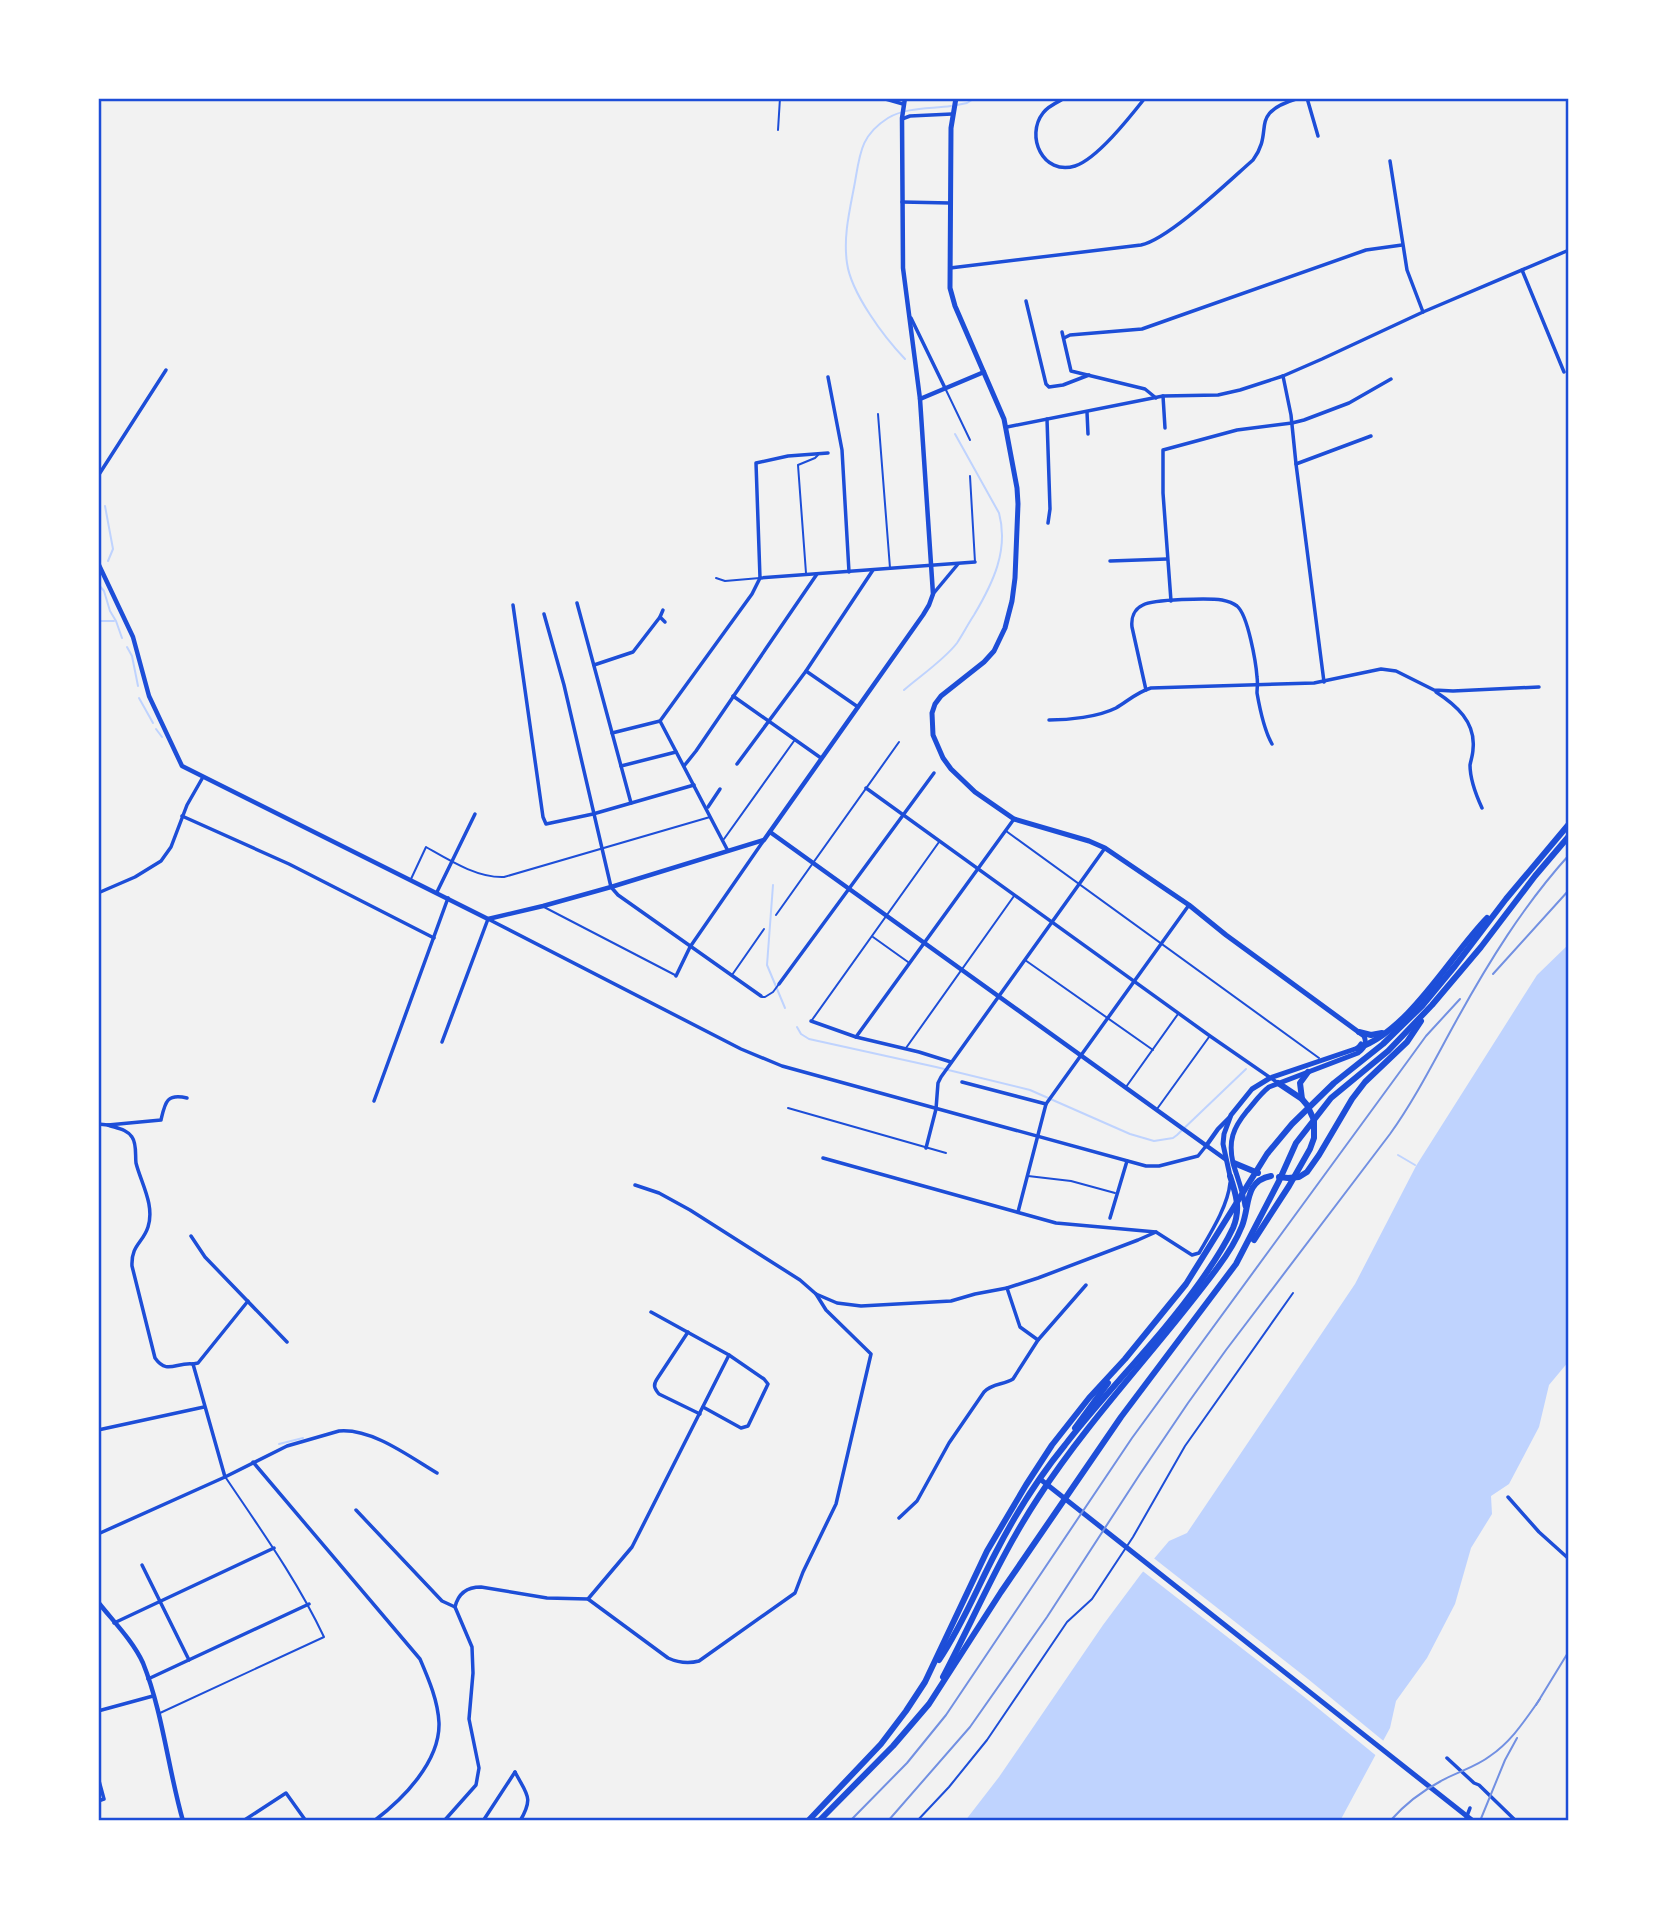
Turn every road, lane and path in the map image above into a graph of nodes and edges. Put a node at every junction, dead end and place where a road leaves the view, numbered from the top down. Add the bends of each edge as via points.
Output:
1 (780, 98) edge
2 (882, 98) edge
3 (1066, 98) edge
4 (1145, 98) edge
5 (1299, 98) edge
6 (1307, 98) edge
7 (956, 99) edge
8 (904, 103) edge
9 (952, 113) junction
10 (902, 118) junction
11 (778, 130) dead end
12 (1318, 136) dead end
13 (1390, 161) dead end
14 (902, 202) junction
15 (950, 203) junction
16 (1402, 245) junction
17 (1569, 250) edge
18 (950, 268) junction
19 (1522, 270) junction
20 (1026, 301) dead end
21 (1423, 312) junction
22 (910, 316) junction
23 (1062, 332) dead end
24 (1064, 338) junction
25 (166, 370) dead end
26 (984, 372) junction
27 (1564, 372) dead end
28 (1089, 376) junction
29 (1283, 376) junction
30 (828, 377) dead end
31 (1391, 379) dead end
32 (945, 388) junction
33 (1163, 396) junction
34 (1156, 398) junction
35 (920, 399) junction
36 (1087, 411) junction
37 (878, 414) dead end
38 (1047, 419) junction
39 (1292, 423) junction
40 (1007, 427) junction
41 (1165, 428) dead end
42 (1088, 434) dead end
43 (1371, 436) dead end
44 (970, 440) dead end
45 (828, 453) dead end
46 (819, 454) junction
47 (1296, 464) junction
48 (98, 476) edge
49 (970, 476) dead end
50 (1048, 523) dead end
51 (1167, 559) junction
52 (1110, 561) dead end
53 (975, 562) joint
54 (98, 563) edge
55 (958, 564) junction
56 (932, 566) junction
57 (890, 569) junction
58 (873, 570) junction
59 (849, 572) junction
60 (817, 574) junction
61 (806, 575) junction
62 (716, 578) dead end
63 (760, 578) junction
64 (933, 594) junction
65 (1171, 601) junction
66 (577, 603) dead end
67 (513, 605) dead end
68 (663, 610) dead end
69 (544, 614) dead end
70 (660, 617) junction
71 (665, 622) dead end
72 (594, 664) junction
73 (806, 671) junction
74 (1324, 682) junction
75 (1257, 685) junction
76 (1539, 687) dead end
77 (1146, 690) junction
78 (1434, 690) junction
79 (733, 696) junction
80 (858, 707) junction
81 (1049, 720) dead end
82 (660, 721) junction
83 (768, 722) junction
84 (612, 733) junction
85 (794, 740) junction
86 (900, 743) dead end
87 (1272, 744) dead end
88 (676, 752) junction
89 (821, 758) junction
90 (737, 764) dead end
91 (621, 766) junction
92 (684, 766) junction
93 (933, 773) dead end
94 (203, 777) junction
95 (694, 785) junction
96 (866, 788) junction
97 (720, 789) dead end
98 (631, 803) junction
99 (707, 808) junction
100 (1482, 808) dead end
101 (475, 814) dead end
102 (593, 814) junction
103 (182, 816) junction
104 (904, 816) junction
105 (711, 817) junction
106 (1014, 819) junction
107 (1569, 824) edge
108 (1005, 831) junction
109 (770, 832) junction
110 (1569, 836) edge
111 (723, 840) junction
112 (764, 840) junction
113 (940, 841) junction
114 (1105, 848) junction
115 (601, 849) junction
116 (728, 851) junction
117 (452, 862) junction
118 (813, 863) junction
119 (977, 869) junction
120 (411, 880) junction
121 (1079, 884) junction
122 (611, 887) junction
123 (849, 889) junction
124 (437, 892) junction
125 (98, 893) edge
126 (1014, 896) junction
127 (449, 898) junction
128 (1506, 899) junction
129 (1189, 905) junction
130 (543, 906) junction
131 (776, 915) dead end
132 (887, 916) junction
133 (488, 919) junction
134 (1051, 922) junction
135 (764, 929) dead end
136 (872, 936) junction
137 (434, 938) junction
138 (923, 942) junction
139 (1161, 944) junction
140 (690, 947) junction
141 (1024, 959) junction
142 (909, 962) junction
143 (961, 969) junction
144 (676, 976) joint
145 (731, 976) junction
146 (1134, 981) junction
147 (779, 984) joint
148 (761, 996) joint
149 (998, 996) junction
150 (1432, 1005) junction
151 (1179, 1014) junction
152 (1107, 1018) junction
153 (811, 1021) joint
154 (1387, 1031) junction
155 (1359, 1032) junction
156 (1210, 1036) junction
157 (856, 1037) junction
158 (442, 1042) dead end
159 (1361, 1046) junction
160 (905, 1049) junction
161 (1153, 1050) junction
162 (1080, 1055) junction
163 (1322, 1060) junction
164 (950, 1064) junction
165 (1328, 1065) junction
166 (1308, 1072) junction
167 (1270, 1078) junction
168 (962, 1082) dead end
169 (1278, 1083) junction
170 (1126, 1088) junction
171 (187, 1098) dead end
172 (1302, 1098) junction
173 (374, 1101) dead end
174 (1047, 1103) junction
175 (788, 1108) dead end
176 (936, 1109) junction
177 (1157, 1110) junction
178 (1231, 1115) junction
179 (98, 1124) edge
180 (107, 1125) junction
181 (1038, 1138) junction
182 (1206, 1146) junction
183 (926, 1148) junction
184 (946, 1153) dead end
185 (823, 1158) dead end
186 (1225, 1159) junction
187 (1127, 1161) junction
188 (1234, 1163) junction
189 (1027, 1175) junction
190 (1230, 1176) junction
191 (1272, 1176) junction
192 (635, 1185) dead end
193 (1119, 1194) junction
194 (1228, 1196) junction
195 (1237, 1198) junction
196 (1245, 1208) junction
197 (1018, 1212) junction
198 (1110, 1218) dead end
199 (1156, 1232) junction
200 (191, 1236) dead end
201 (1253, 1237) junction
202 (1086, 1285) dead end
203 (1007, 1288) junction
204 (1293, 1293) dead end
205 (816, 1294) junction
206 (248, 1301) junction
207 (651, 1312) dead end
208 (688, 1332) junction
209 (1038, 1340) junction
210 (288, 1342) dead end
211 (729, 1355) junction
212 (1125, 1359) junction
213 (193, 1364) junction
214 (204, 1407) junction
215 (703, 1407) junction
216 (701, 1414) junction
217 (98, 1430) edge
218 (1065, 1445) junction
219 (253, 1462) junction
220 (437, 1473) dead end
221 (225, 1477) junction
222 (1040, 1479) junction
223 (1047, 1485) junction
224 (1508, 1497) dead end
225 (356, 1510) dead end
226 (899, 1518) dead end
227 (98, 1534) edge
228 (274, 1548) junction
229 (1569, 1559) edge
230 (142, 1565) dead end
231 (588, 1599) junction
232 (161, 1601) junction
233 (98, 1602) edge
234 (309, 1604) junction
235 (454, 1607) junction
236 (114, 1623) junction
237 (189, 1660) junction
238 (148, 1679) junction
239 (925, 1682) junction
240 (153, 1696) junction
241 (929, 1704) junction
242 (98, 1711) edge
243 (158, 1714) junction
244 (1447, 1758) dead end
245 (98, 1777) edge
246 (98, 1801) edge
247 (1470, 1808) dead end
248 (183, 1821) edge
249 (243, 1821) edge
250 (306, 1821) edge
251 (374, 1821) edge
252 (443, 1821) edge
253 (483, 1821) edge
254 (520, 1821) edge
255 (808, 1821) edge
256 (819, 1821) edge
257 (917, 1821) edge
258 (1465, 1821) edge
259 (1473, 1821) edge
260 (1516, 1821) edge

1 - 11 lane
2 - 8 street
3 - 4 street via 1044,111 1035,139 1053,165 1072,167 1120,130
5 - 18 street via 1278,105 1269,114 1253,160 1152,242
6 - 12 street
7 - 9 main road
8 - 10 street
9 - 10 street
9 - 15 main road
10 - 14 street
13 - 16 street
14 - 15 street
14 - 22 street via 903,268
15 - 18 main road
16 - 21 street
16 - 24 street via 1366,250 1142,329
17 - 19 street
18 - 26 main road via 955,306
19 - 21 street
19 - 27 street
20 - 28 street via 1046,384 1063,385
21 - 29 street
22 - 32 street
22 - 35 street
23 - 24 street
24 - 28 street via 1072,371
25 - 48 street
26 - 32 street
26 - 40 main road
28 - 34 street via 1144,389
29 - 33 street via 1229,393
29 - 39 street
30 - 59 street via 842,450
31 - 39 street via 1349,403
32 - 35 street
32 - 44 lane
33 - 34 street
33 - 41 street
34 - 36 street
35 - 56 street
36 - 38 street
36 - 42 street
37 - 57 lane
38 - 40 street
38 - 50 street
39 - 47 street
39 - 51 street via 1237,430 1163,450
40 - 106 main road via 1018,505 1015,578 1007,620 994,651 941,696 931,722 937,746 951,769
43 - 47 street
45 - 46 street
46 - 61 lane via 798,465
46 - 63 street via 756,463
47 - 74 street
49 - 53 lane
51 - 52 street
51 - 65 street
53 - 55 street
54 - 94 street via 124,616 149,696 179,759 186,769
55 - 56 street
55 - 64 street
56 - 57 street
56 - 64 street
57 - 58 street
58 - 59 street
58 - 73 street
59 - 60 street
60 - 61 street
60 - 79 street
61 - 63 street
62 - 63 lane
63 - 82 street
64 - 80 street
65 - 75 street via 1219,599 1239,608 1248,630
65 - 77 street via 1146,603 1133,614
66 - 72 street
67 - 102 street via 543,817 546,824
68 - 70 street
69 - 102 street
70 - 71 street
70 - 72 street via 633,652
72 - 84 street
73 - 80 street
73 - 83 street
74 - 75 street
74 - 78 street via 1389,669
75 - 77 street
75 - 87 street
76 - 78 street
77 - 81 street via 1110,710
78 - 100 street via 1462,712 1471,729 1471,773
79 - 83 street
79 - 92 street
80 - 89 street
82 - 84 street
82 - 88 street
83 - 85 street
83 - 90 street
84 - 91 street
85 - 89 street
85 - 111 lane
86 - 96 lane
88 - 91 street
88 - 92 street
89 - 109 street
91 - 98 street
92 - 95 street
93 - 104 street
94 - 103 street
94 - 120 street
95 - 98 street
95 - 99 street
96 - 104 street
96 - 118 lane
97 - 99 street
98 - 102 street
99 - 105 street
101 - 117 street
102 - 115 street
103 - 125 street via 161,860
103 - 137 street
104 - 113 street
104 - 123 street
105 - 111 street
105 - 115 lane
106 - 108 street
106 - 114 main road
107 - 128 highway
108 - 119 street
108 - 121 lane
109 - 112 street
109 - 118 street
110 - 150 highway
111 - 116 street
112 - 116 street
112 - 140 street
113 - 119 street
113 - 132 lane
114 - 121 street
114 - 129 main road
115 - 117 lane via 504,877
115 - 122 street
116 - 122 street
117 - 120 lane via 426,847
117 - 124 street
118 - 123 street
118 - 131 lane
119 - 126 street
119 - 138 street
120 - 124 street
121 - 134 street
121 - 139 lane
122 - 130 street
122 - 140 street
123 - 132 street
123 - 147 street
124 - 127 street
126 - 134 street
126 - 143 lane
127 - 133 street
127 - 137 street
128 - 154 highway
128 - 212 highway via 1422,1006 1314,1102 1267,1154 1186,1284
129 - 139 street
129 - 155 main road
130 - 133 street
130 - 144 lane
132 - 136 lane
132 - 138 street
133 - 158 street
133 - 176 street via 741,1049 782,1066
134 - 141 street
134 - 146 street
135 - 145 lane
136 - 142 lane
136 - 153 lane
137 - 173 street
138 - 142 street
138 - 143 street
139 - 146 street
139 - 163 lane
140 - 144 street
140 - 145 street
141 - 149 street
141 - 152 lane
142 - 157 street
143 - 149 street
143 - 160 lane
145 - 148 street
146 - 151 street
146 - 152 street
147 - 148 lane
149 - 162 street
149 - 164 street
150 - 191 highway via 1407,1042 1352,1099 1307,1172 1299,1177
150 - 201 highway via 1317,1114 1296,1143
151 - 156 street
151 - 161 lane
152 - 161 lane
152 - 162 street
153 - 157 street
154 - 155 highway via 1380,1035
154 - 159 highway
155 - 159 main road via 1364,1036
156 - 167 street
156 - 177 lane
157 - 160 street
159 - 163 main road
159 - 165 main road via 1358,1053
160 - 164 street
161 - 170 lane
162 - 170 street
162 - 174 street
163 - 165 lane
163 - 167 main road
164 - 176 street via 938,1083
165 - 166 main road
166 - 169 main road
166 - 172 highway via 1300,1083
167 - 169 street
167 - 178 main road via 1252,1089
168 - 174 street
169 - 172 highway
169 - 188 main road via 1261,1094 1237,1123 1230,1145
170 - 177 street
171 - 180 street via 169,1099 161,1120
172 - 201 highway via 1312,1112 1315,1128 1310,1149
174 - 181 street
175 - 183 lane
176 - 181 street
176 - 183 street
177 - 182 street
178 - 182 street
178 - 186 main road via 1224,1134
179 - 180 street
180 - 213 street via 132,1136 149,1204 148,1228 135,1247 132,1266 155,1358 167,1368
181 - 187 street
181 - 189 street
182 - 186 street
182 - 187 street via 1198,1156 1159,1166
183 - 184 lane
185 - 197 street
186 - 188 main road
186 - 190 main road
187 - 193 street
188 - 191 highway
188 - 196 main road
189 - 193 lane
189 - 197 street
190 - 194 street
190 - 195 highway
191 - 196 highway via 1254,1185
192 - 205 street via 690,1210
193 - 198 street
194 - 195 street
194 - 199 street via 1199,1253 1192,1255
195 - 218 highway via 1233,1228 1202,1279
196 - 223 highway via 1238,1235 1219,1266
197 - 199 street via 1056,1223
199 - 203 street
200 - 206 street
201 - 241 highway via 1121,1417
202 - 209 street
203 - 205 street via 951,1301 875,1305 837,1303
203 - 209 street via 1020,1327
204 - 257 lane via 1185,1446 1092,1599 1067,1622 987,1740
205 - 231 street via 871,1354 836,1504 795,1593 690,1663 668,1658
206 - 210 street
206 - 213 street
207 - 208 street
208 - 211 street
208 - 216 street via 654,1388
209 - 226 street via 1013,1379 989,1387 949,1443 917,1501
211 - 215 street
211 - 215 street via 768,1384 748,1426 741,1428
212 - 218 highway
212 - 239 highway via 1052,1445 1019,1495
213 - 214 street
214 - 217 street
214 - 221 street
215 - 216 street
216 - 231 street via 632,1547
218 - 222 highway
219 - 220 street via 287,1446 349,1430 372,1436
219 - 221 street
219 - 251 street via 420,1659 430,1683 439,1725 433,1754 411,1787
221 - 227 street
221 - 228 lane
222 - 223 main road
222 - 239 highway
223 - 241 highway via 1007,1550
223 - 259 main road
224 - 229 street
225 - 235 street via 442,1601
228 - 232 street
228 - 234 lane
230 - 232 street
231 - 235 street via 474,1587 458,1596
232 - 236 street
232 - 237 street
233 - 236 street
234 - 237 street
234 - 243 lane via 324,1637
235 - 252 street via 472,1647 469,1719 479,1768 476,1785
236 - 238 street via 137,1652
237 - 238 street
238 - 240 street
239 - 255 highway via 881,1744
240 - 242 street
240 - 243 street
241 - 256 highway
243 - 248 street
244 - 260 street
245 - 246 street via 104,1800
247 - 258 street
249 - 250 street via 286,1793
253 - 254 street via 516,1772 529,1799

